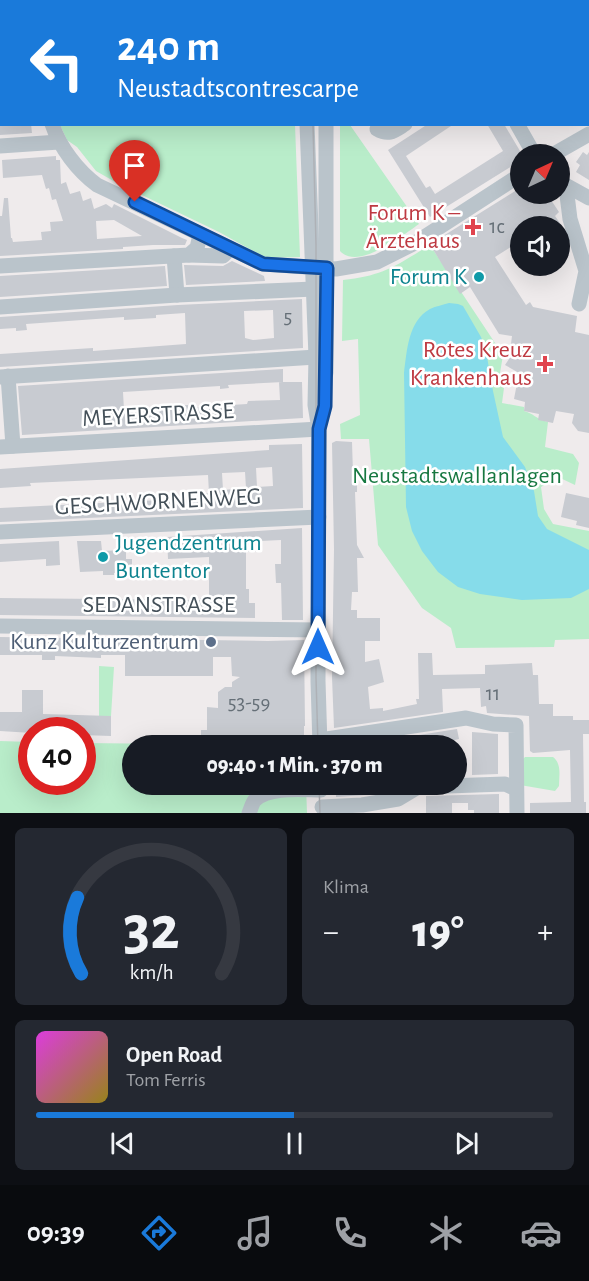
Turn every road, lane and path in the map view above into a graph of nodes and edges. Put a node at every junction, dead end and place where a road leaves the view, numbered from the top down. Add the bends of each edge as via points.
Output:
1 (53, 126) edge
2 (307, 126) edge
3 (326, 126) edge
4 (402, 126) edge
5 (518, 126) edge
6 (377, 129) dead end
7 (589, 134) edge
8 (59, 142) junction
9 (528, 144) edge
10 (570, 145) edge
11 (0, 146) edge
12 (510, 182) edge
13 (570, 188) edge
14 (589, 198) edge
15 (567, 204) edge
16 (200, 235) junction
17 (230, 249) junction
18 (181, 256) junction
19 (0, 266) edge
20 (319, 268) junction
21 (314, 289) junction
22 (177, 295) junction
23 (579, 304) dead end
24 (0, 307) edge
25 (316, 357) junction
26 (4, 376) edge
27 (319, 429) junction
28 (6, 447) edge
29 (319, 517) junction
30 (0, 532) edge
31 (0, 626) edge
32 (319, 630) junction
33 (320, 735) edge
34 (367, 735) edge
35 (516, 789) junction
36 (266, 795) edge
37 (321, 795) edge
38 (322, 810) edge
39 (249, 813) edge
40 (517, 813) edge

1 - 8 street
2 - 20 street
3 - 20 street
4 - 6 street via 384,133
5 - 9 street
7 - 10 street
8 - 11 street
8 - 16 street via 84,176 97,185
12 - 20 street via 456,223 377,262 344,269
13 - 14 street
15 - 23 street via 586,271
16 - 17 street
16 - 18 street via 197,248
17 - 18 street via 223,256
17 - 20 street via 263,264
18 - 19 street
18 - 22 street
20 - 21 street
20 - 27 street via 325,406
21 - 22 street
21 - 25 street
22 - 24 street
25 - 26 street
25 - 27 street
26 - 28 street
27 - 28 street, MEYERSTRASSE
27 - 29 street
29 - 30 street, GESCHWORNENWEG
29 - 32 street
31 - 32 street, SEDANSTRASSE
32 - 33 street
34 - 35 street via 466,718 516,725
35 - 38 street via 505,784 418,787 398,799
35 - 40 street
36 - 39 street via 254,801
37 - 38 street

